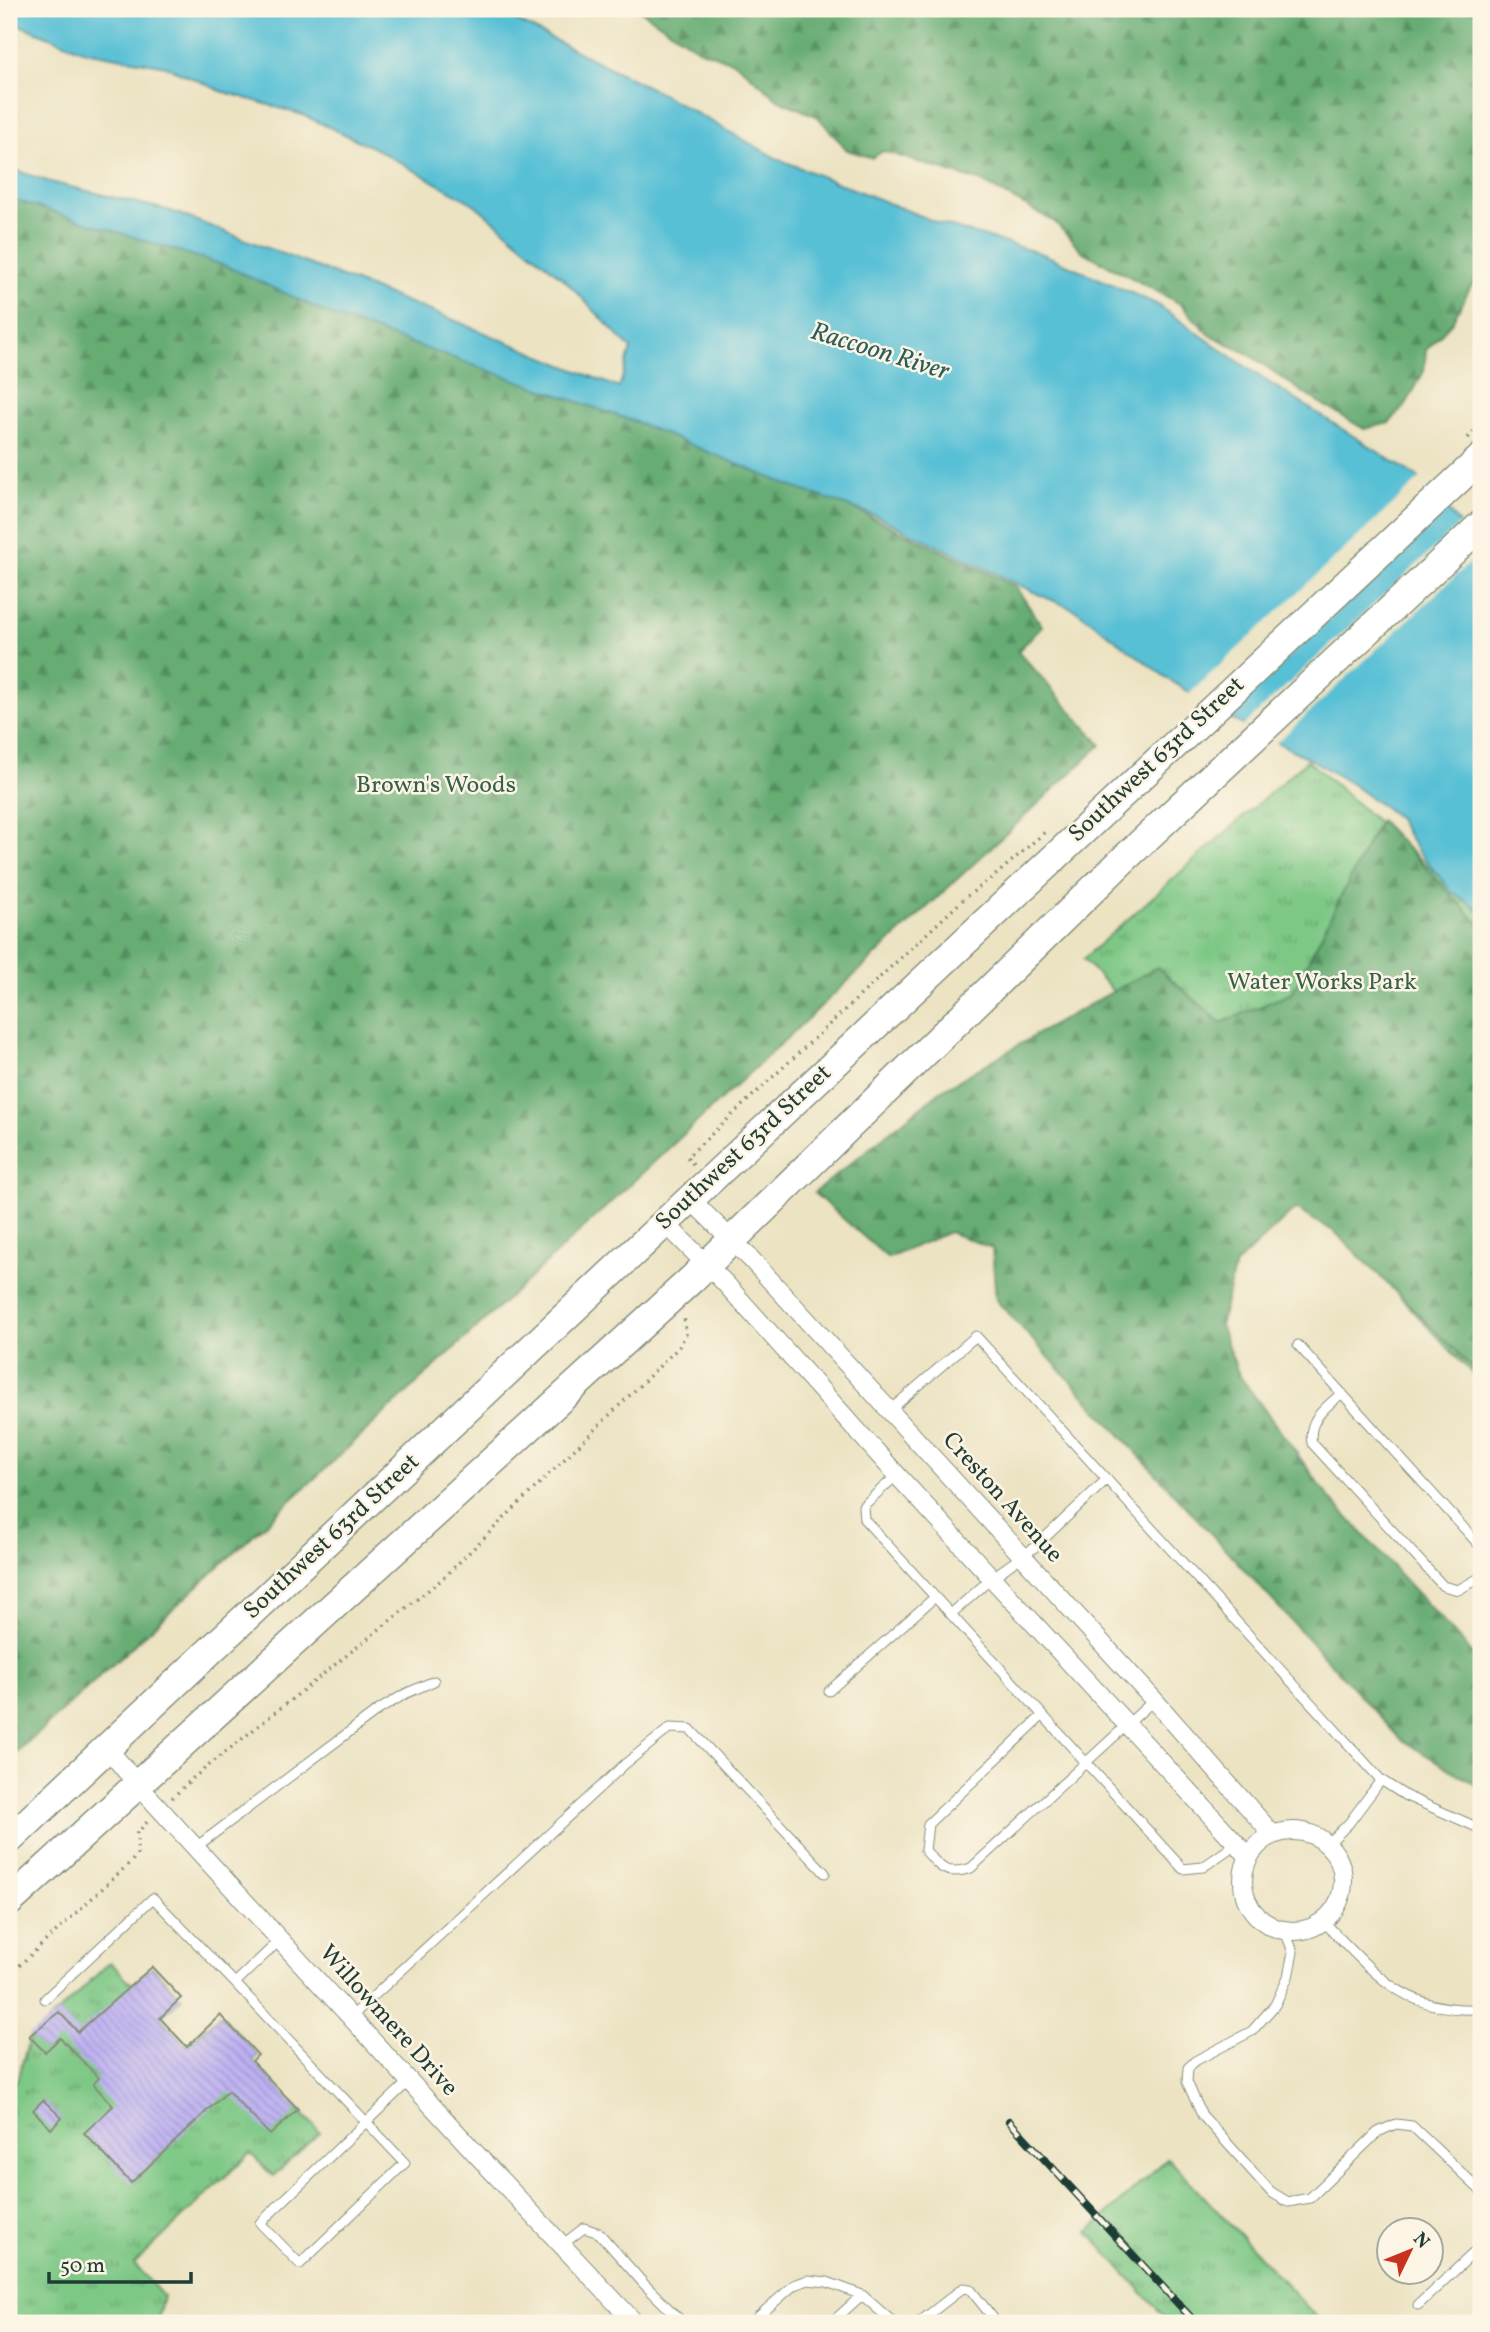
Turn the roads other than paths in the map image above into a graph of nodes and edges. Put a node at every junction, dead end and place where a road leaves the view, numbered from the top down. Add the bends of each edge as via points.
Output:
1 (1476, 463) edge
2 (1481, 525) edge
3 (699, 1190) junction
4 (665, 1223) junction
5 (732, 1239) junction
6 (706, 1264) junction
7 (1298, 1345) dead end
8 (1342, 1393) junction
9 (889, 1411) junction
10 (897, 1475) junction
11 (1107, 1479) junction
12 (1481, 1547) edge
13 (1021, 1555) junction
14 (993, 1577) junction
15 (1481, 1577) edge
16 (935, 1597) junction
17 (951, 1614) junction
18 (434, 1681) dead end
19 (829, 1691) dead end
20 (1154, 1700) junction
21 (1043, 1716) junction
22 (1128, 1723) junction
23 (108, 1749) junction
24 (1085, 1762) junction
25 (1381, 1780) junction
26 (138, 1785) junction
27 (1481, 1829) edge
28 (1273, 1835) junction
29 (9, 1840) edge
30 (1236, 1844) junction
31 (1327, 1845) junction
32 (196, 1847) junction
33 (1249, 1857) junction
34 (825, 1873) dead end
35 (9, 1902) edge
36 (1323, 1921) junction
37 (1284, 1931) junction
38 (281, 1939) junction
39 (235, 1983) junction
40 (45, 1999) dead end
41 (1481, 2009) edge
42 (351, 2017) junction
43 (409, 2081) junction
44 (366, 2121) junction
45 (1481, 2192) edge
46 (562, 2245) junction
47 (1481, 2246) edge
48 (863, 2295) junction
49 (1418, 2305) dead end
50 (635, 2323) edge
51 (683, 2323) edge
52 (751, 2323) edge
53 (831, 2323) edge
54 (894, 2323) edge
55 (918, 2323) edge
56 (997, 2323) edge

1 - 3 main road, Southwest 63rd Street
2 - 5 main road, Southwest 63rd Street via 1125,859
3 - 4 main road, Southwest 63rd Street
3 - 5 street, Creston Avenue
4 - 6 street
4 - 23 main road, Southwest 63rd Street
5 - 6 main road, Southwest 63rd Street
5 - 9 street, Creston Avenue
6 - 10 street
6 - 26 main road, Southwest 63rd Street
7 - 8 lane
8 - 12 lane
8 - 15 lane via 1317,1417 1310,1434 1312,1443 1443,1586 1458,1590
9 - 11 lane via 976,1336
9 - 13 street, Creston Avenue
10 - 14 street
10 - 16 lane via 863,1506 864,1519
11 - 13 lane
11 - 25 lane
13 - 14 lane
13 - 20 street, Creston Avenue
14 - 17 lane
14 - 22 street
16 - 17 lane
16 - 19 lane
17 - 21 lane
18 - 32 lane via 377,1711
20 - 22 lane
20 - 28 street, Creston Avenue
21 - 24 lane
21 - 24 lane via 928,1824 925,1850 939,1867 956,1873 971,1868
22 - 24 lane
22 - 30 street
23 - 26 street, Willowmere Drive
23 - 29 main road, Southwest 63rd Street
24 - 30 lane via 1183,1869 1203,1867
25 - 27 lane
25 - 31 lane
26 - 32 street, Willowmere Drive
26 - 35 main road, Southwest 63rd Street
28 - 31 street via 1296,1831
28 - 33 street
30 - 33 street
31 - 36 street via 1336,1855 1343,1887
32 - 38 street, Willowmere Drive
33 - 37 street via 1242,1884 1246,1900 1255,1914
34 - 42 lane via 690,1730 670,1728 625,1764
36 - 37 street via 1301,1931
36 - 41 lane via 1395,1990 1449,2009
37 - 45 lane via 1293,1952 1275,2005 1252,2031 1188,2068 1187,2082 1202,2115 1271,2192 1288,2202 1310,2198 1378,2132 1396,2124 1412,2126
38 - 39 lane
38 - 42 street, Willowmere Drive
39 - 40 lane via 153,1898
39 - 44 lane
42 - 43 street, Willowmere Drive
43 - 44 lane
43 - 46 street, Willowmere Drive
44 - 44 lane via 260,2223 300,2264 405,2163
46 - 50 street, Willowmere Drive
46 - 51 lane via 584,2228 599,2233
47 - 49 lane
48 - 52 lane via 808,2280 794,2285
48 - 53 lane
48 - 54 lane
55 - 56 lane via 963,2288 970,2289

